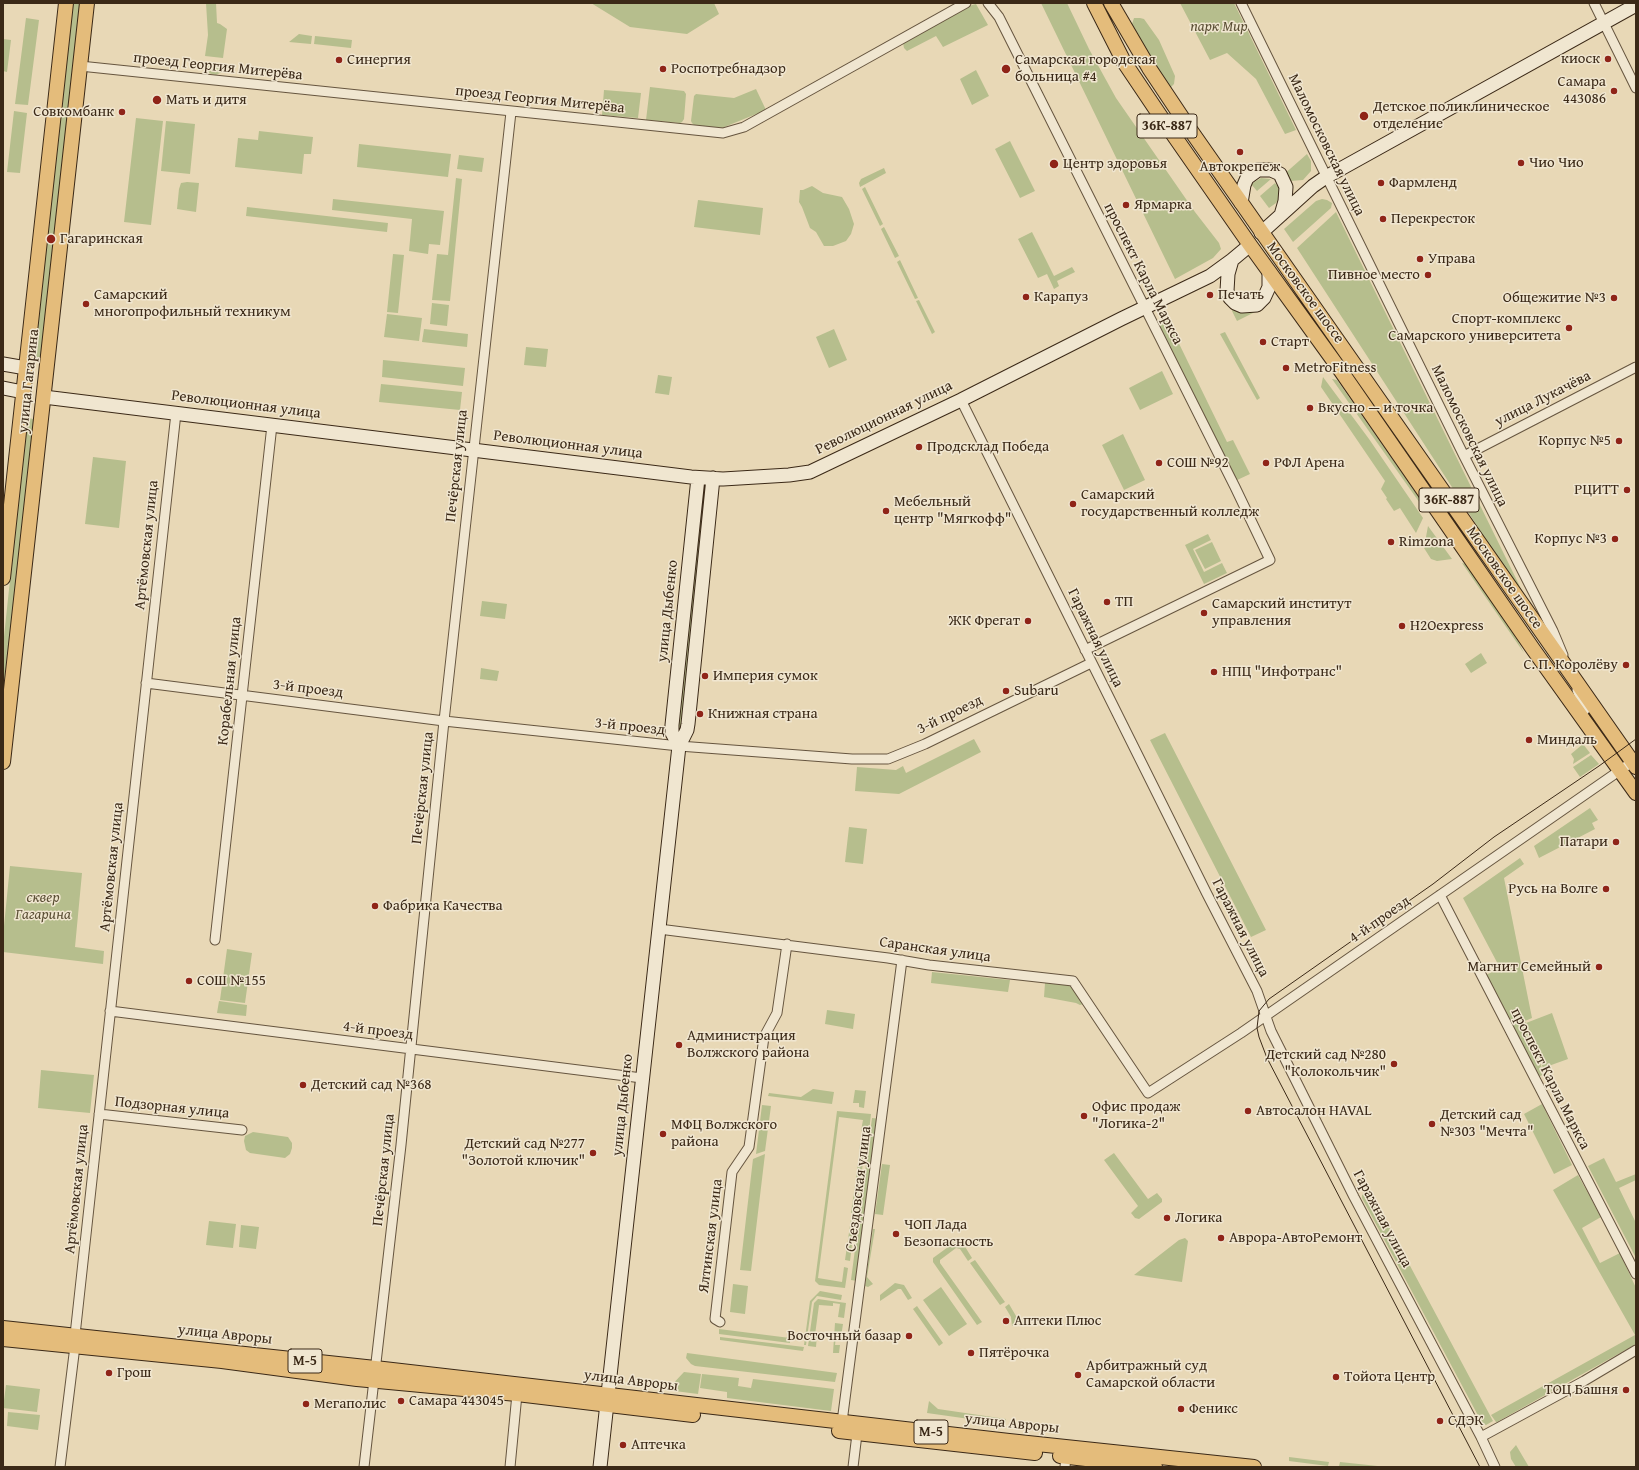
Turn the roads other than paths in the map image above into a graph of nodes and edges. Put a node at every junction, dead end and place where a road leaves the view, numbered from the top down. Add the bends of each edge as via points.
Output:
1 (66, 3) edge
2 (87, 3) edge
3 (966, 3) edge
4 (988, 3) edge
5 (1094, 3) edge
6 (1103, 3) edge
7 (1111, 3) edge
8 (1241, 3) edge
9 (1594, 3) edge
10 (1636, 5) edge
11 (1604, 23) junction
12 (80, 66) junction
13 (1636, 88) edge
14 (511, 112) junction
15 (1326, 178) junction
16 (1240, 210) junction
17 (1281, 215) junction
18 (1255, 239) junction
19 (1232, 260) junction
20 (1269, 266) junction
21 (1145, 307) junction
22 (3, 364) edge
23 (1636, 367) edge
24 (26, 368) junction
25 (3, 388) edge
26 (23, 392) junction
27 (44, 396) junction
28 (961, 400) junction
29 (176, 413) junction
30 (272, 425) junction
31 (473, 450) junction
32 (1464, 456) junction
33 (698, 478) junction
34 (714, 478) junction
35 (3, 578) edge
36 (1085, 650) junction
37 (1091, 663) junction
38 (1570, 672) junction
39 (146, 683) junction
40 (242, 695) junction
41 (1585, 710) junction
42 (444, 721) junction
43 (678, 733) junction
44 (679, 746) junction
45 (3, 762) edge
46 (1628, 766) edge
47 (1636, 782) edge
48 (1636, 793) edge
49 (1440, 895) junction
50 (659, 929) junction
51 (215, 940) dead end
52 (787, 944) junction
53 (902, 960) junction
54 (110, 1011) junction
55 (1266, 1015) junction
56 (411, 1049) junction
57 (642, 1078) junction
58 (1148, 1093) joint
59 (99, 1114) junction
60 (242, 1130) dead end
61 (1636, 1274) edge
62 (720, 1322) dead end
63 (3, 1328) edge
64 (75, 1335) junction
65 (3, 1339) edge
66 (1636, 1350) edge
67 (374, 1374) junction
68 (517, 1394) junction
69 (607, 1400) junction
70 (842, 1422) junction
71 (857, 1434) junction
72 (1481, 1437) junction
73 (1066, 1462) edge
74 (60, 1467) edge
75 (364, 1467) edge
76 (510, 1467) edge
77 (600, 1467) edge
78 (853, 1467) edge
79 (1155, 1467) edge
80 (1254, 1467) edge
81 (1495, 1467) edge

1 - 24 main road, улица Гагарина
2 - 12 main road, улица Гагарина
3 - 14 street, проезд Георгия Митерёва via 744,127 723,133
4 - 21 street, проспект Карла Маркса via 999,17
5 - 18 main road, Московское шоссе / 36К-887 via 1124,62
6 - 16 main road, Московское шоссе / 36К-887 via 1118,34 1184,138
7 - 16 main road, Московское шоссе / 36К-887 via 1149,68
8 - 15 street, Маломосковская улица
9 - 11 street
10 - 11 main road, Революционная улица
11 - 13 street
11 - 15 main road, Революционная улица
12 - 14 street, проезд Георгия Митерёва
12 - 27 main road, улица Гагарина
14 - 31 street, Печёрская улица
15 - 17 main road, Революционная улица
15 - 32 street, Маломосковская улица
16 - 17 main road via 1244,185 1248,178 1258,170 1271,170 1280,174 1286,187
16 - 18 main road, Московское шоссе / 36К-887
17 - 18 main road, Революционная улица
18 - 19 main road, Революционная улица
18 - 20 main road, Московское шоссе / 36К-887
18 - 38 main road, Московское шоссе / 36К-887
19 - 20 main road via 1227,291 1235,303 1242,306 1257,305 1264,298 1269,287
19 - 21 main road, Революционная улица via 1210,276
20 - 41 main road, Московское шоссе / 36К-887 via 1348,370
20 - 46 main road, Московское шоссе / 36К-887 via 1431,504
21 - 28 main road, Революционная улица
21 - 36 street, проспект Карла Маркса via 1270,560
22 - 24 main road
23 - 32 street, улица Лукачёва
24 - 26 main road, улица Гагарина
24 - 27 main road
25 - 26 main road, Революционная улица
26 - 27 main road, Революционная улица
26 - 35 main road, улица Гагарина
27 - 29 main road, Революционная улица
27 - 45 main road, улица Гагарина
28 - 34 main road, Революционная улица via 810,472
28 - 36 street, Гаражная улица
29 - 30 main road, Революционная улица
29 - 39 street, Артёмовская улица
30 - 31 main road, Революционная улица
30 - 40 street, Корабельная улица
31 - 33 main road, Революционная улица
31 - 42 street, Печёрская улица
32 - 38 street, Маломосковская улица via 1553,631
33 - 34 main road, Революционная улица
33 - 43 main road, улица Дыбенко
34 - 43 main road, улица Дыбенко via 688,724
36 - 37 street, Гаражная улица
37 - 44 street, 3-й проезд via 925,744 888,759 852,759
37 - 55 street, Гаражная улица via 1257,991
38 - 41 street, Маломосковская улица
38 - 46 main road, Московское шоссе / 36К-887
39 - 40 street, 3-й проезд
39 - 54 street, Артёмовская улица
40 - 42 street, 3-й проезд
40 - 51 street, Корабельная улица
41 - 46 main road, Московское шоссе / 36К-887
42 - 44 street, 3-й проезд
42 - 56 street, Печёрская улица
43 - 44 main road, улица Дыбенко
44 - 50 main road, улица Дыбенко
46 - 47 main road, Московское шоссе / 36К-887
46 - 48 main road, Московское шоссе / 36К-887
46 - 49 street, 4-й проезд
49 - 55 street, 4-й проезд
49 - 61 street, проспект Карла Маркса
50 - 52 street, Саранская улица
50 - 57 main road, улица Дыбенко
52 - 53 street, Саранская улица
52 - 62 street, Ялтинская улица via 777,1013 764,1037 749,1147 732,1172 715,1319
53 - 58 street, Саранская улица via 1073,981
53 - 70 street, Съездовская улица
54 - 56 street, 4-й проезд
54 - 59 street, Артёмовская улица
55 - 58 street, 4-й проезд
55 - 72 street, Гаражная улица via 1271,1031 1354,1197
56 - 57 street, 4-й проезд
56 - 67 street, Печёрская улица
57 - 69 main road, улица Дыбенко
59 - 60 street, Подзорная улица
59 - 64 street, Артёмовская улица
63 - 64 main road, улица Авроры / М-5
64 - 65 main road, улица Авроры / М-5
64 - 67 main road, улица Авроры / М-5 via 222,1361
64 - 74 street, Артёмовская улица
66 - 72 street
67 - 68 main road, улица Авроры / М-5
67 - 69 main road, улица Авроры / М-5
67 - 75 street, Печёрская улица
68 - 69 main road, улица Авроры / М-5
68 - 76 street
69 - 70 main road, улица Авроры / М-5
69 - 71 main road, улица Авроры / М-5
69 - 77 main road, улица Дыбенко
70 - 80 main road, улица Авроры / М-5
71 - 73 main road, улица Авроры / М-5
71 - 78 street
72 - 81 street, Гаражная улица
73 - 79 main road, улица Авроры / М-5

